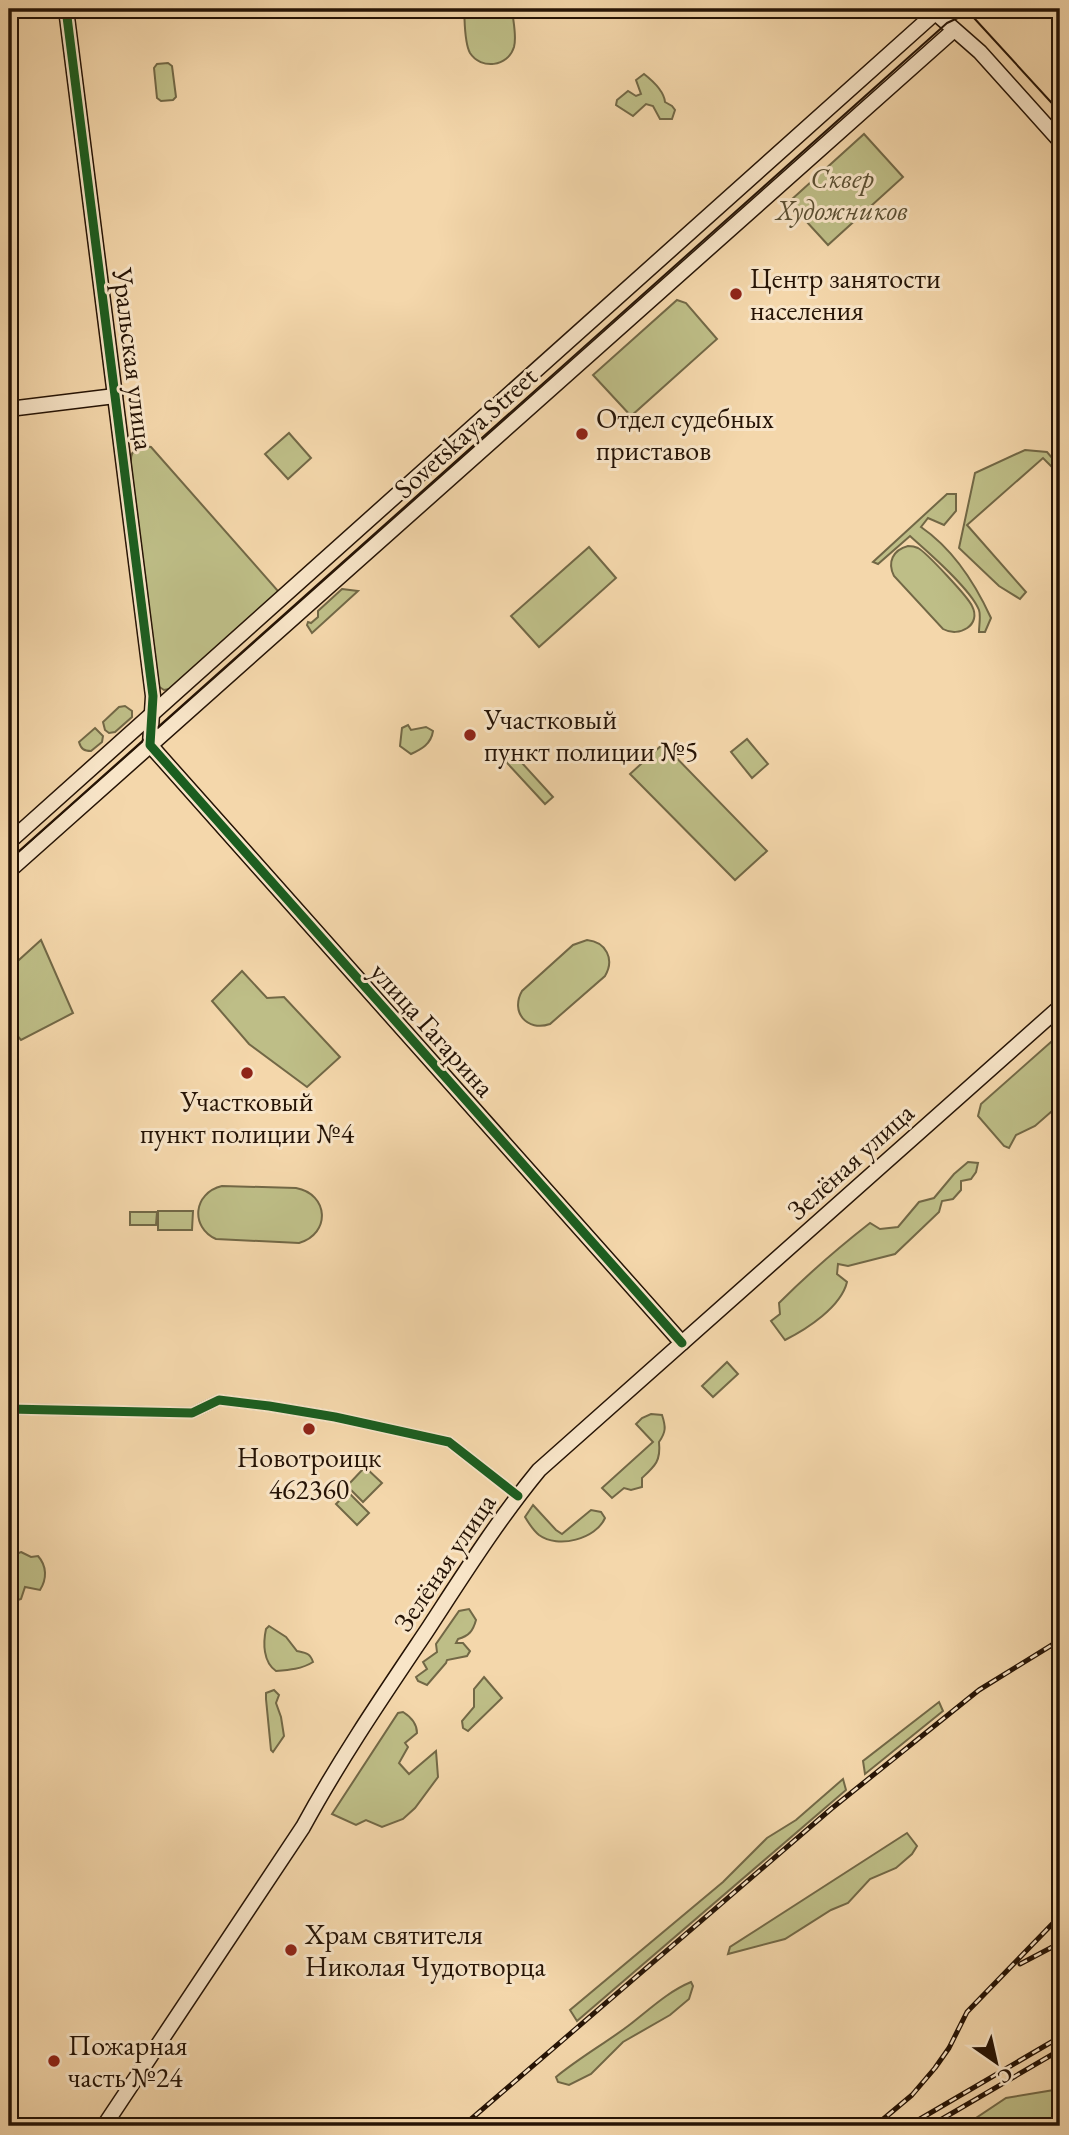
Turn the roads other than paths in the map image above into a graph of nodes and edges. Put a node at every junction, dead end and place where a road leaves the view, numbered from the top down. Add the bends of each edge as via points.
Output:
1 (66, 9) edge
2 (939, 12) edge
3 (954, 30) junction
4 (1060, 141) edge
5 (116, 396) junction
6 (9, 409) edge
7 (152, 716) junction
8 (150, 745) junction
9 (9, 842) edge
10 (9, 871) edge
11 (1060, 1007) edge
12 (682, 1343) junction
13 (9, 1409) edge
14 (518, 1496) junction
15 (104, 2126) edge

1 - 5 main road, Уральская улица
2 - 3 main road
2 - 7 main road, Sovetskaya Street
3 - 4 main road via 980,52
3 - 8 main road, Sovetskaya Street
5 - 6 main road
5 - 7 main road, Уральская улица
7 - 8 main road, Уральская улица
7 - 9 main road, Sovetskaya Street
8 - 10 main road, Sovetskaya Street
8 - 12 main road, улица Гагарина
11 - 12 main road, Зелёная улица
12 - 14 main road, Зелёная улица via 539,1470
13 - 14 street via 192,1413 219,1400 335,1417 449,1442
14 - 15 main road, Зелёная улица

